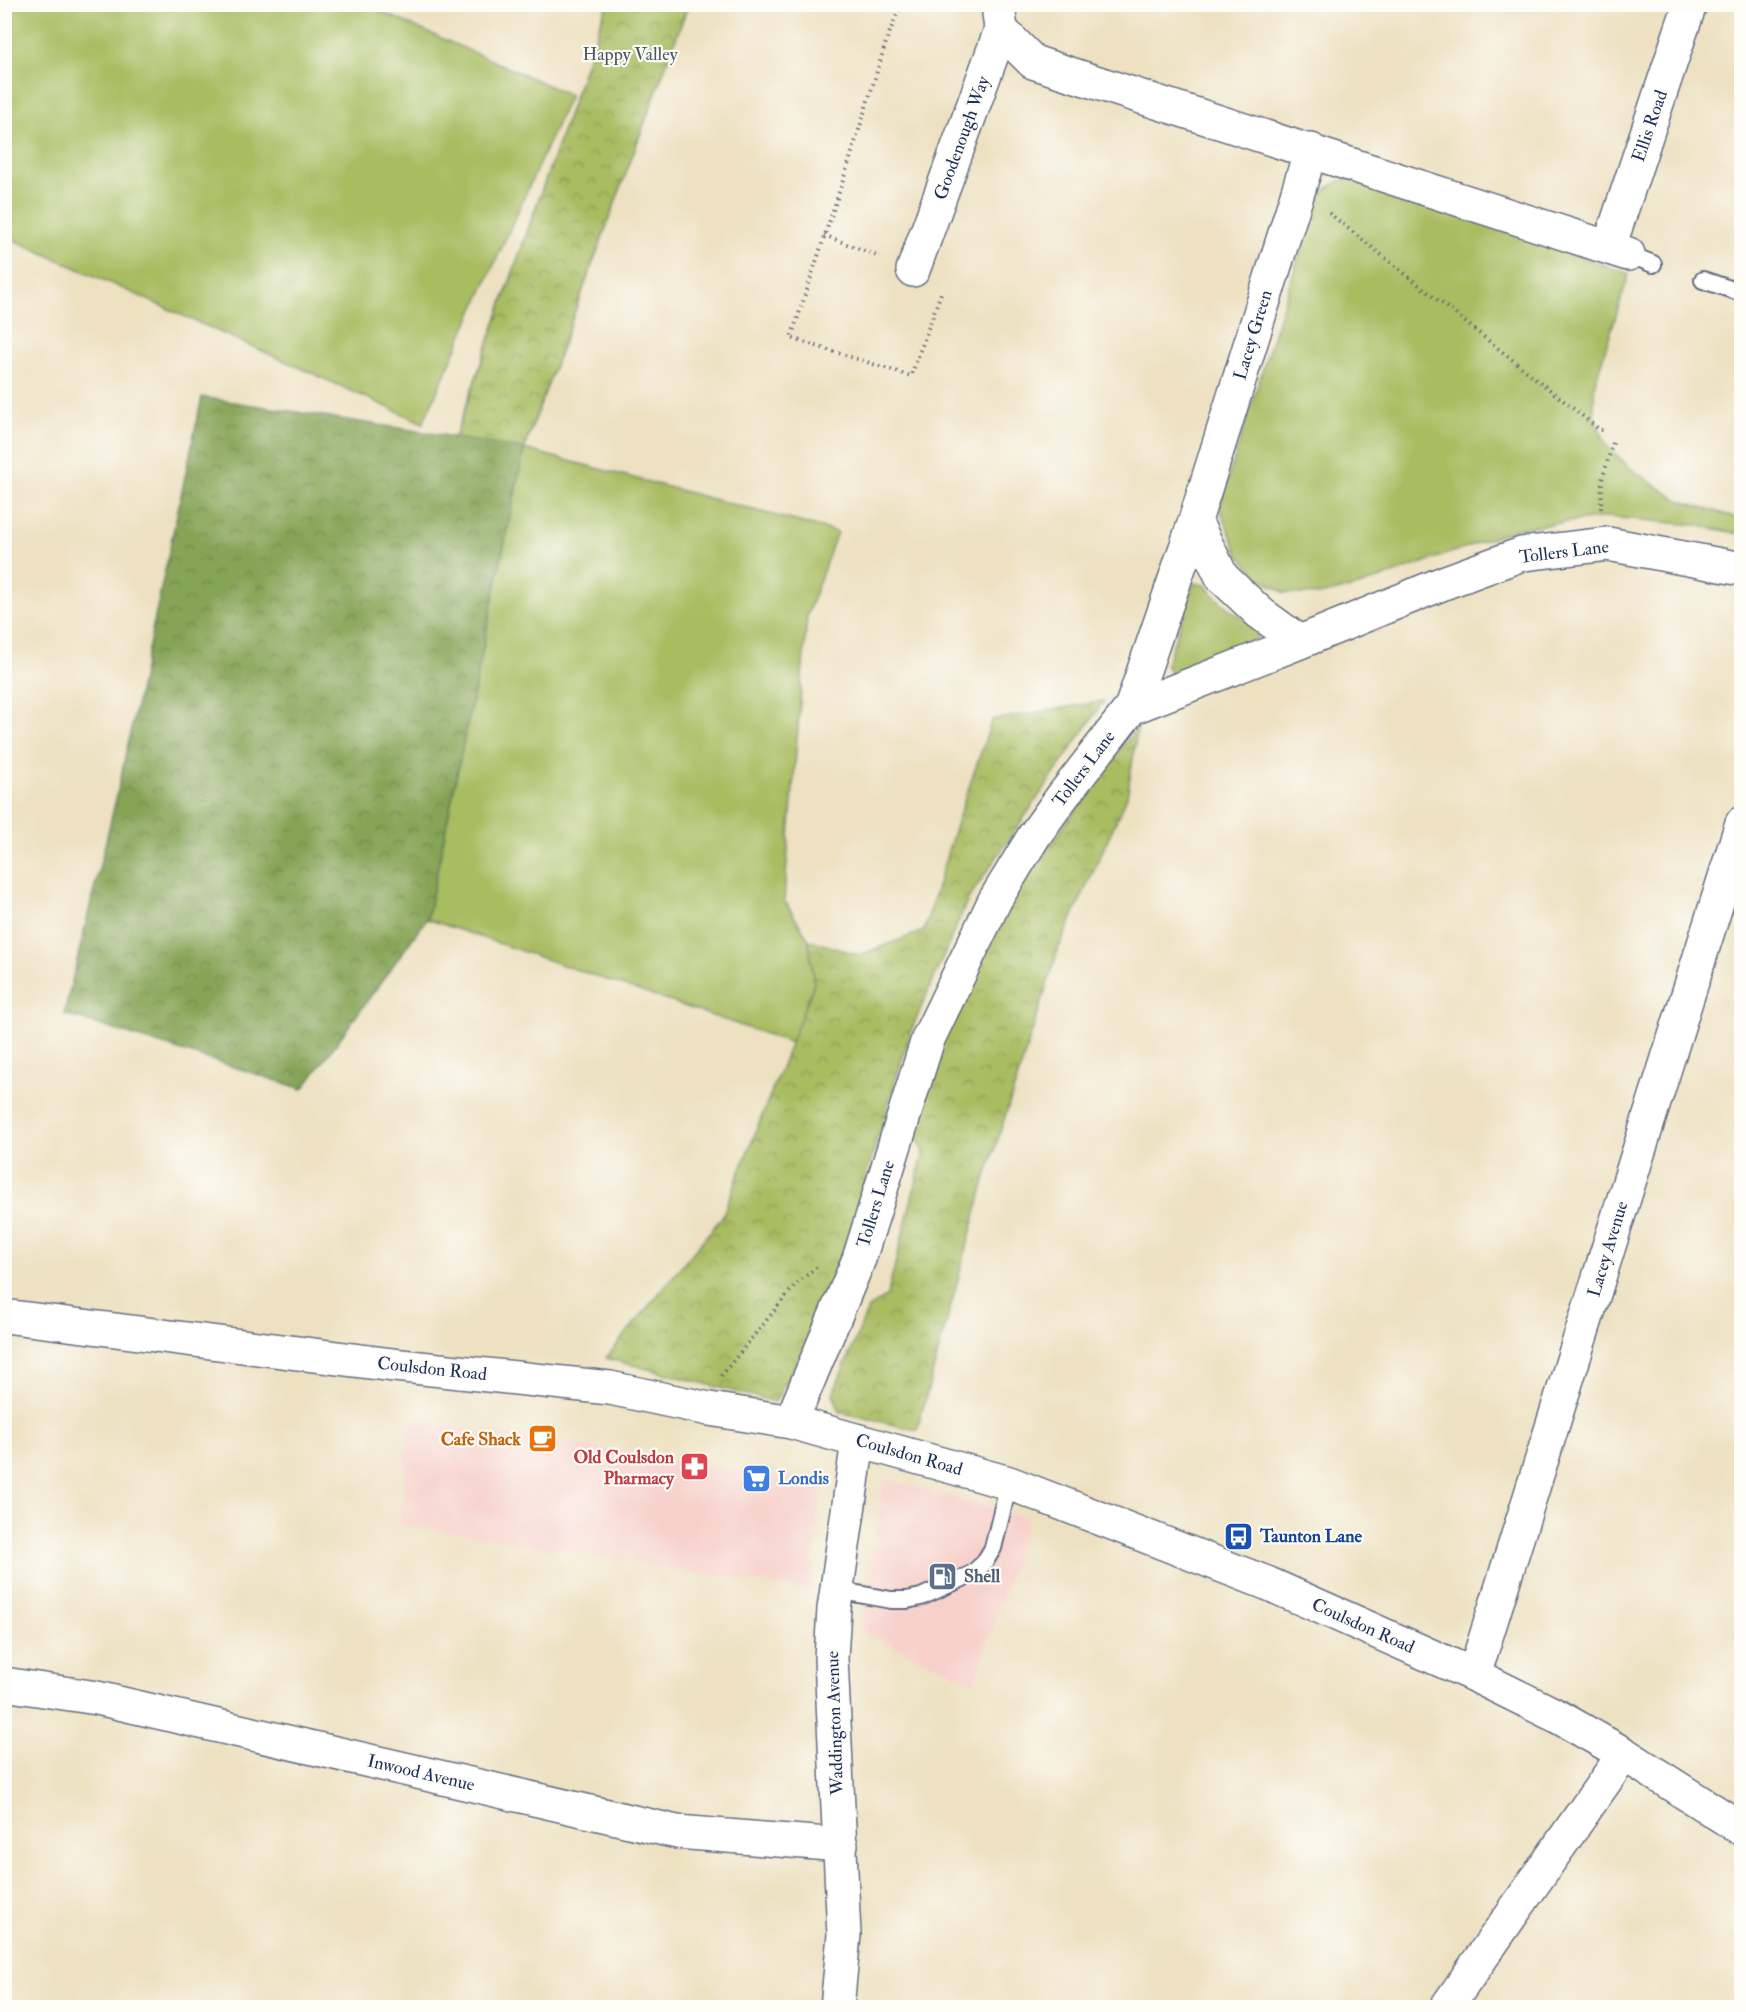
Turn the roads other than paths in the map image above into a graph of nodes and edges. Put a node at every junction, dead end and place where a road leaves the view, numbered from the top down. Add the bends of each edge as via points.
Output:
1 (1690, 4) edge
2 (1000, 17) edge
3 (1311, 150) junction
4 (913, 270) dead end
5 (1703, 280) dead end
6 (1742, 293) edge
7 (1195, 521) junction
8 (1742, 569) edge
9 (1300, 642) junction
10 (1131, 708) junction
11 (1742, 823) edge
12 (4, 1316) edge
13 (790, 1422) junction
14 (858, 1441) junction
15 (1010, 1483) junction
16 (836, 1590) junction
17 (1474, 1675) junction
18 (4, 1683) edge
19 (1624, 1754) junction
20 (1742, 1829) edge
21 (841, 1845) junction
22 (837, 2007) edge
23 (1446, 2007) edge

1 - 3 street, Ellis Road via 1630,255
2 - 3 street via 1034,62
2 - 4 street, Goodenough Way
3 - 7 street, Lacey Green
5 - 6 lane
7 - 9 street via 1222,577 1260,614
7 - 10 street, Lacey Green
8 - 9 street, Tollers Lane via 1608,544 1522,554
9 - 10 street, Tollers Lane
10 - 13 street, Tollers Lane via 1034,836 995,900 928,1039 859,1258
11 - 17 street, Lacey Avenue
12 - 13 street, Coulsdon Road via 610,1388
13 - 14 street, Coulsdon Road
14 - 15 street, Coulsdon Road
14 - 16 street, Waddington Avenue
15 - 16 lane via 993,1548 972,1574 907,1600
15 - 17 street, Coulsdon Road via 1269,1584
16 - 21 street, Waddington Avenue via 831,1658
17 - 19 street, Coulsdon Road
18 - 21 street, Inwood Avenue via 97,1698 676,1832
19 - 20 street, Coulsdon Road
19 - 23 street
21 - 22 street, Waddington Avenue via 844,1935

